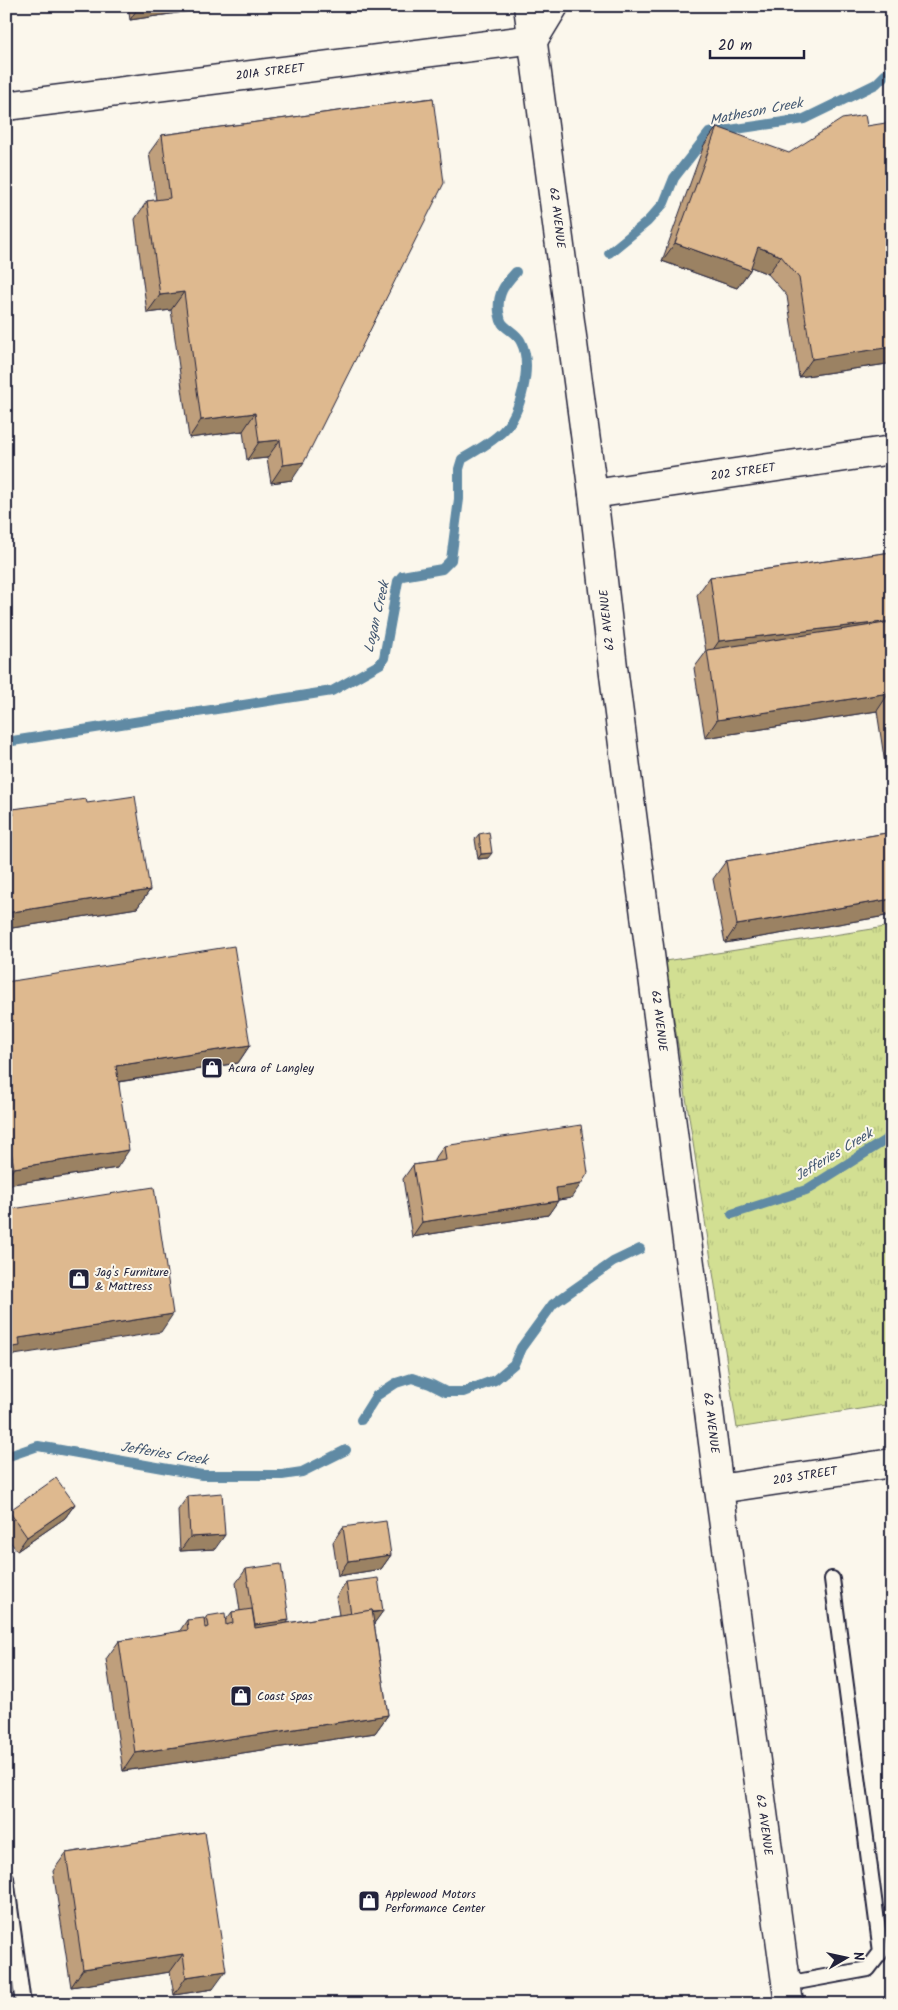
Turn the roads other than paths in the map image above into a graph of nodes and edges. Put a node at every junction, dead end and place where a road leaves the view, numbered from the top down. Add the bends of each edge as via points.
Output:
1 (528, 6) edge
2 (554, 6) edge
3 (534, 39) junction
4 (6, 106) edge
5 (892, 450) edge
6 (593, 494) junction
7 (892, 1464) edge
8 (719, 1489) junction
9 (832, 1578) dead end
10 (6, 1878) edge
11 (787, 1994) edge
12 (23, 2004) edge

1 - 3 street, 62 AVENUE
2 - 3 street
3 - 4 street, 201A STREET
3 - 6 street, 62 AVENUE
5 - 6 street, 202 STREET
6 - 8 street, 62 AVENUE
7 - 8 street, 203 STREET
8 - 11 street, 62 AVENUE
9 - 11 lane via 881,1952 868,1969
10 - 12 lane

